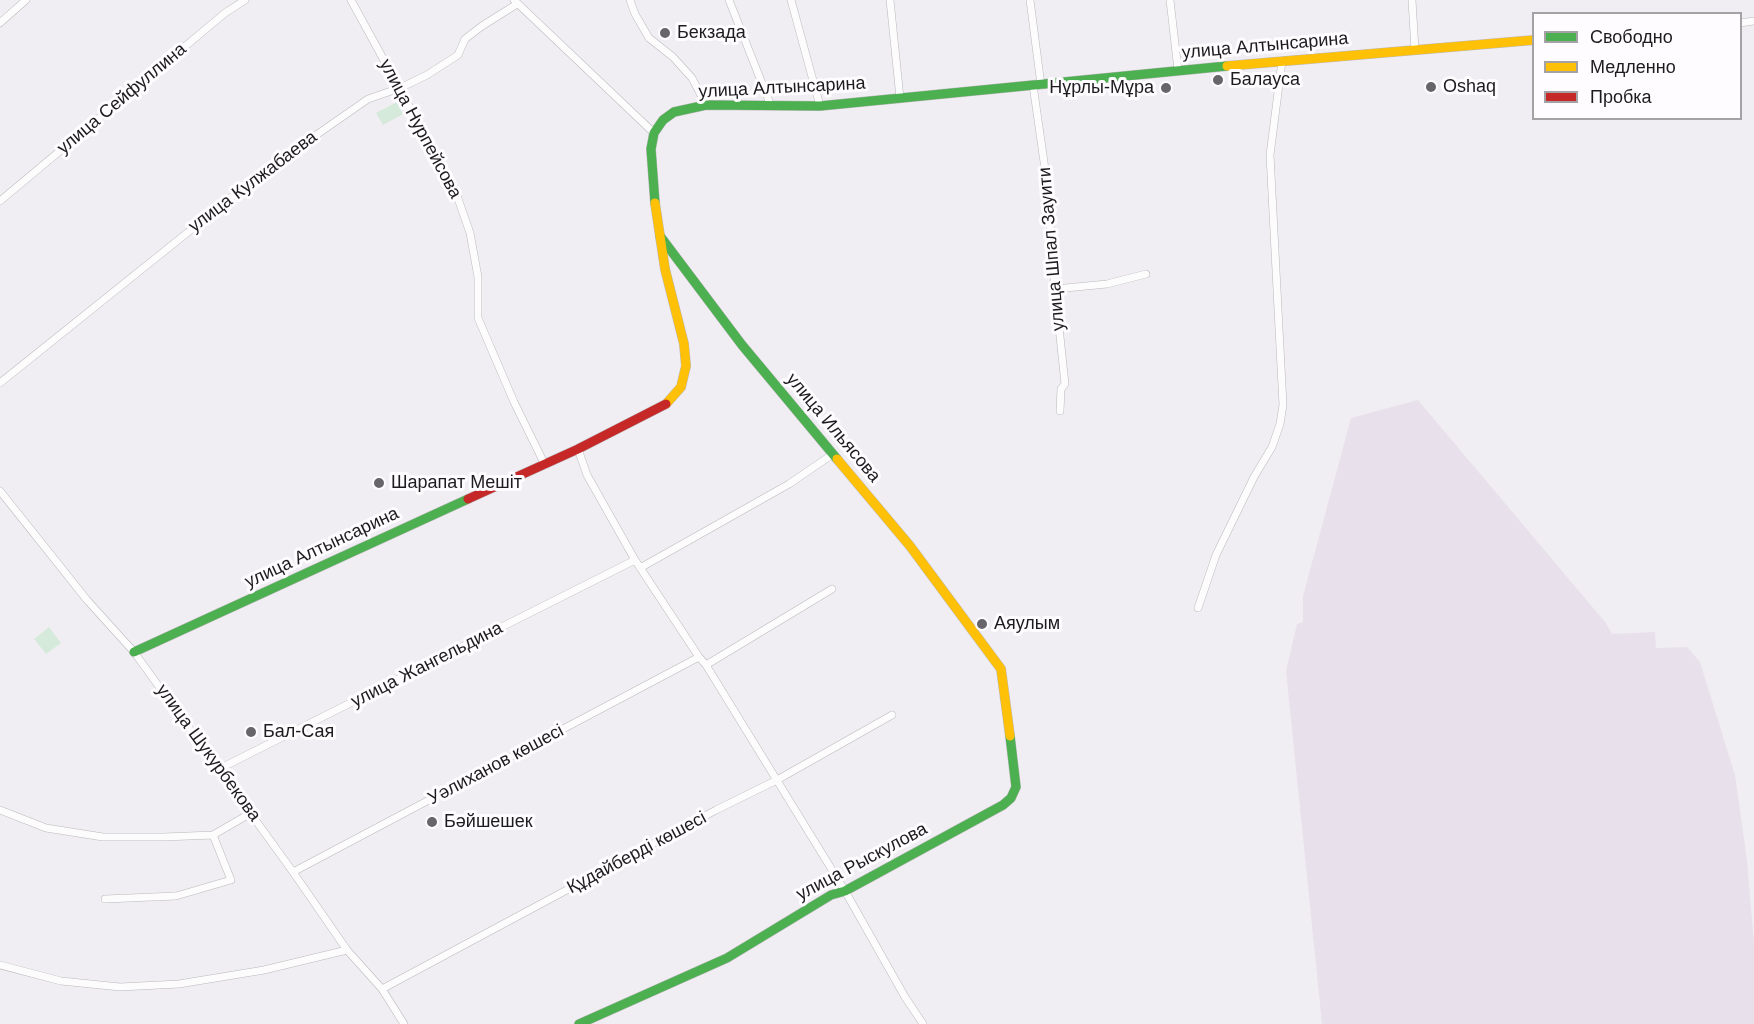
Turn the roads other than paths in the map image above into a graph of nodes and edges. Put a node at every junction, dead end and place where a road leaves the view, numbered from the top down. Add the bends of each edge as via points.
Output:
1 (26, 0) edge
2 (245, 0) edge
3 (351, 0) edge
4 (630, 0) edge
5 (729, 0) edge
6 (791, 0) edge
7 (890, 0) edge
8 (1030, 0) edge
9 (1170, 0) edge
10 (1412, 0) edge
11 (515, 2) edge
12 (0, 23) edge
13 (1532, 40) edge
14 (1415, 50) junction
15 (1281, 61) junction
16 (1178, 70) junction
17 (1037, 85) junction
18 (400, 88) junction
19 (900, 98) junction
20 (706, 105) junction
21 (771, 106) junction
22 (820, 106) junction
23 (654, 133) junction
24 (0, 201) edge
25 (660, 235) junction
26 (1146, 274) dead end
27 (1055, 289) junction
28 (0, 382) edge
29 (1060, 411) dead end
30 (578, 449) junction
31 (833, 454) junction
32 (545, 465) junction
33 (0, 492) edge
34 (635, 560) junction
35 (640, 568) junction
36 (832, 589) dead end
37 (1198, 608) dead end
38 (982, 642) joint
39 (134, 652) junction
40 (699, 657) junction
41 (706, 664) junction
42 (892, 715) dead end
43 (219, 769) junction
44 (777, 780) junction
45 (0, 810) edge
46 (251, 813) junction
47 (213, 835) junction
48 (293, 872) junction
49 (845, 891) junction
50 (105, 900) dead end
51 (346, 950) junction
52 (0, 965) edge
53 (382, 989) junction
54 (404, 1024) edge
55 (579, 1024) edge
56 (923, 1024) edge

1 - 12 street
2 - 24 street, улица Сейфуллина
3 - 18 street, улица Нурпейсова
4 - 20 street via 649,38 674,57 692,78
5 - 21 street
6 - 22 street
7 - 19 street
8 - 17 street, улица Шпал Зауити
9 - 16 street
10 - 14 street
11 - 18 street, улица Кулжабаева via 465,39 458,55
11 - 23 street
13 - 14 street, улица Алтынсарина
14 - 15 street, улица Алтынсарина
15 - 16 street, улица Алтынсарина
15 - 37 street via 1270,155 1283,405 1272,447 1216,555
16 - 17 street, улица Алтынсарина
17 - 19 street, улица Алтынсарина
17 - 27 street, улица Шпал Зауити
18 - 28 street, улица Кулжабаева via 368,99 263,172
18 - 32 street, улица Нурпейсова via 455,190 470,233 478,277 478,318
19 - 22 street, улица Алтынсарина
20 - 21 street, улица Алтынсарина
20 - 23 street, улица Алтынсарина via 674,112
21 - 22 street, улица Алтынсарина
23 - 25 street, улица Алтынсарина via 651,149
25 - 30 street, улица Алтынсарина via 684,344 686,366 681,387 669,402
25 - 31 street, улица Ильясова via 742,345
26 - 27 street via 1107,284
27 - 29 street, улица Шпал Зауити via 1065,384 1061,389
30 - 32 street, улица Алтынсарина
30 - 34 street via 592,486
31 - 35 street via 789,484
31 - 38 street, улица Ильясова via 910,546
32 - 39 street, улица Алтынсарина
33 - 39 street, улица Шукурбекова
34 - 35 street
34 - 43 street, улица Жангельдина
35 - 40 street
36 - 41 street
38 - 49 street, улица Рыскулова via 1001,669 1016,788 1011,798
39 - 43 street, улица Шукурбекова
40 - 41 street
40 - 48 street, Уәлиханов көшесі
41 - 44 street
42 - 44 street, Құдайберді көшесі
43 - 46 street, улица Шукурбекова
44 - 49 street
44 - 53 street, Құдайберді көшесі
45 - 47 street via 46,828 103,837
46 - 47 street
46 - 48 street, улица Шукурбекова
47 - 50 street via 231,880 176,896
48 - 51 street, улица Шукурбекова
49 - 55 street, улица Рыскулова via 831,895 727,958
49 - 56 street
51 - 52 street via 274,968 179,984 120,987 61,981
51 - 53 street, улица Шукурбекова
53 - 54 street, улица Шукурбекова

